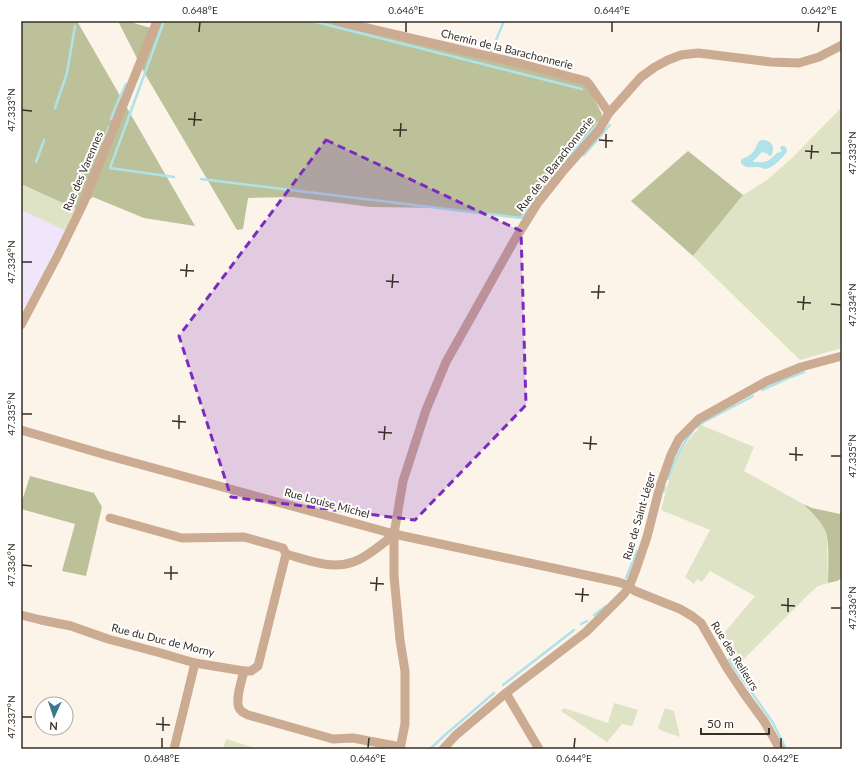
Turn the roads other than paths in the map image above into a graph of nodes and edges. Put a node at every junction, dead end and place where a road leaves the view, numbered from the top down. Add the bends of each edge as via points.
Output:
1 (157, 21) edge
2 (337, 21) edge
3 (842, 45) edge
4 (609, 113) junction
5 (21, 325) edge
6 (842, 356) edge
7 (21, 430) edge
8 (110, 518) dead end
9 (394, 534) junction
10 (286, 554) junction
11 (629, 587) junction
12 (21, 615) edge
13 (195, 663) junction
14 (244, 671) junction
15 (506, 693) junction
16 (401, 748) edge
17 (174, 749) edge
18 (443, 749) edge
19 (539, 749) edge
20 (780, 749) edge

1 - 5 street, Rue des Varennes via 83,204
2 - 4 street, Chemin de la Barachonnerie via 586,81
3 - 4 street, Rue de la Barachonnerie via 819,58 799,63 698,53 681,55 655,67 641,77
4 - 9 street, Rue de la Barachonnerie via 599,130 537,204 446,362 426,410 403,481
6 - 11 street, Rue de Saint-Léger via 801,367 768,381 699,419 679,439 660,486 647,537
7 - 9 street, Rue Louise Michel
8 - 10 street via 182,538 244,537 283,548
9 - 10 street via 361,558 336,566
9 - 11 street, Rue Louise Michel via 618,582
9 - 16 street, Rue de la Barachonnerie via 394,576 405,671 405,724
10 - 14 street via 258,666 251,671
11 - 15 street, Rue de Saint-Léger via 586,632
11 - 20 street, Rue des Relieurs via 680,609 701,624
12 - 13 street, Rue du Duc de Morny via 71,626
13 - 14 street, Rue du Duc de Morny
13 - 17 street
14 - 16 street via 238,700 241,712 333,739 353,738
15 - 18 street, Rue de Saint-Léger
15 - 19 street

